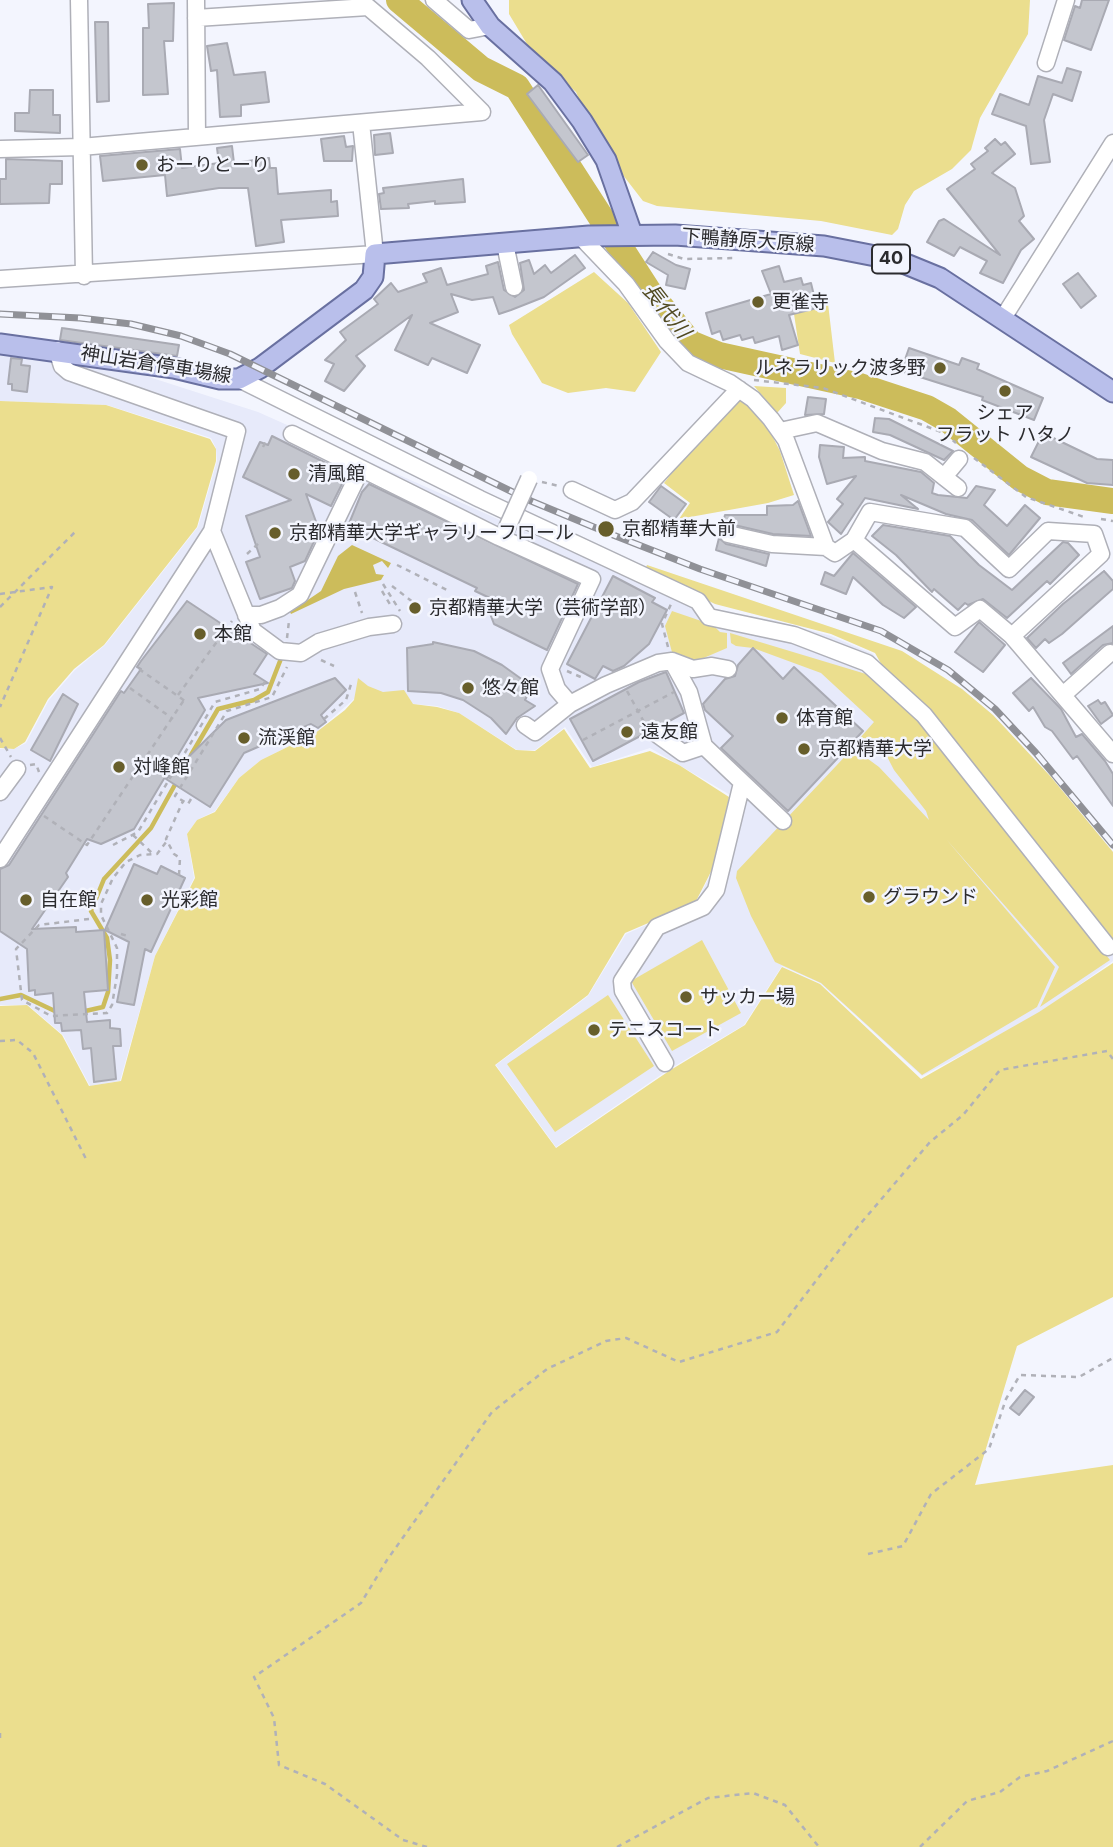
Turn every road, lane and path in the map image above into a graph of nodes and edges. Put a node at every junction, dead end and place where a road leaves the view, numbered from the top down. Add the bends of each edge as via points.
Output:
1 (79, 0) edge
2 (196, 0) edge
3 (434, 0) edge
4 (472, 0) edge
5 (1066, 0) edge
6 (196, 18) junction
7 (490, 26) junction
8 (1046, 63) dead end
9 (361, 123) junction
10 (197, 137) junction
11 (1113, 143) edge
12 (81, 148) junction
13 (0, 149) edge
14 (627, 234) junction
15 (585, 237) junction
16 (505, 244) junction
17 (662, 251) dead end
18 (375, 254) junction
19 (743, 257) dead end
20 (84, 276) junction
21 (0, 279) edge
22 (514, 287) dead end
23 (1003, 318) junction
24 (0, 344) edge
25 (57, 350) junction
26 (239, 379) junction
27 (735, 386) junction
28 (1113, 392) edge
29 (780, 431) junction
30 (292, 434) dead end
31 (267, 439) dead end
32 (263, 447) dead end
33 (959, 459) dead end
34 (362, 469) junction
35 (944, 477) junction
36 (529, 479) joint
37 (958, 488) dead end
38 (569, 489) joint
39 (1113, 521) edge
40 (76, 531) dead end
41 (212, 531) junction
42 (503, 534) junction
43 (727, 534) dead end
44 (348, 536) dead end
45 (359, 540) dead end
46 (854, 540) junction
47 (260, 542) dead end
48 (1105, 544) edge
49 (826, 547) junction
50 (247, 554) dead end
51 (397, 565) dead end
52 (402, 568) dead end
53 (383, 584) dead end
54 (392, 586) dead end
55 (442, 587) dead end
56 (447, 590) dead end
57 (382, 591) dead end
58 (355, 592) dead end
59 (0, 594) edge
60 (671, 604) dead end
61 (391, 606) dead end
62 (0, 607) edge
63 (422, 609) dead end
64 (362, 613) dead end
65 (239, 618) junction
66 (289, 619) dead end
67 (399, 622) joint
68 (1012, 636) junction
69 (287, 642) dead end
70 (1110, 653) dead end
71 (314, 657) dead end
72 (290, 661) dead end
73 (672, 661) junction
74 (128, 662) junction
75 (334, 666) dead end
76 (728, 669) dead end
77 (117, 678) junction
78 (267, 679) dead end
79 (352, 681) dead end
80 (626, 689) dead end
81 (674, 692) dead end
82 (178, 695) junction
83 (1063, 695) junction
84 (570, 704) junction
85 (0, 707) edge
86 (173, 719) junction
87 (324, 719) dead end
88 (525, 725) dead end
89 (650, 728) joint
90 (0, 738) edge
91 (583, 740) dead end
92 (704, 746) junction
93 (1113, 754) edge
94 (17, 769) junction
95 (41, 776) dead end
96 (742, 783) junction
97 (0, 792) edge
98 (191, 799) dead end
99 (183, 801) junction
100 (33, 808) junction
101 (783, 821) dead end
102 (133, 835) junction
103 (167, 841) junction
104 (113, 845) dead end
105 (153, 854) junction
106 (0, 859) edge
107 (179, 874) dead end
108 (89, 919) dead end
109 (121, 933) dead end
110 (128, 936) dead end
111 (1108, 947) dead end
112 (0, 1041) edge
113 (1113, 1059) edge
114 (665, 1063) dead end
115 (87, 1161) dead end
116 (1113, 1357) edge
117 (868, 1554) dead end
118 (0, 1733) edge
119 (0, 1740) edge
120 (1113, 1741) edge
121 (427, 1847) edge
122 (617, 1847) edge
123 (819, 1847) edge
124 (920, 1847) edge

1 - 12 street
2 - 6 street
3 - 7 street via 469,30
4 - 7 main road
5 - 8 street
6 - 9 street via 368,7 482,112
6 - 10 street
7 - 14 main road via 553,82 582,121 606,160
9 - 10 street
9 - 18 street
10 - 12 street
11 - 23 street
12 - 13 street
12 - 20 street
14 - 15 main road
14 - 23 main road, 下鴨静原大原線 / 40 via 824,246 895,260 940,278
15 - 16 main road
15 - 27 street via 688,363
16 - 18 main road
16 - 22 street
17 - 19 path via 684,259
18 - 20 street
18 - 26 main road, 神山岩倉停車場線 via 373,277 364,290
20 - 21 street
23 - 28 main road, 下鴨静原大原線 / 40
24 - 25 main road, 神山岩倉停車場線
25 - 26 main road, 神山岩倉停車場線
25 - 41 street via 69,372 237,431
26 - 111 street via 698,601 709,617 794,635 867,663 924,715
27 - 29 street via 753,399
27 - 38 street via 632,502 615,510
27 - 39 path via 747,379 823,388 944,433 1026,497 1058,510
29 - 35 street via 817,423 925,462
29 - 49 street
30 - 34 street
31 - 32 path
33 - 35 street
34 - 42 street
34 - 65 street via 300,595 272,611
35 - 37 street
36 - 38 path
36 - 42 street, bridge
40 - 62 path
41 - 65 street
41 - 74 street
42 - 84 street via 592,579 550,669 556,688
43 - 49 street via 772,544
44 - 45 path
46 - 48 street via 870,512 965,528 1009,569 1048,531 1094,534
46 - 49 street via 835,553
46 - 68 street via 956,627 981,609
47 - 50 path
48 - 68 street via 1101,554
51 - 56 path
52 - 55 path
53 - 67 path
54 - 63 path
57 - 61 path
58 - 64 path
59 - 85 path via 52,587
60 - 73 path via 662,624
65 - 67 street via 281,651 301,653 319,642
65 - 82 path
66 - 69 path
68 - 83 street
70 - 83 street
71 - 75 path
72 - 99 path via 272,698 227,711 175,796
73 - 76 street via 693,669
73 - 84 street via 620,678
73 - 92 street via 689,692
74 - 77 street
74 - 82 path
77 - 86 path
77 - 100 street
78 - 102 path via 260,689 215,702
79 - 87 path via 346,700
80 - 89 path
81 - 91 path
82 - 86 path via 186,701
83 - 93 street
84 - 88 street via 535,732
86 - 100 path via 87,845
89 - 92 street via 682,754
90 - 94 path
92 - 96 street
94 - 95 path via 36,764
94 - 97 street
96 - 101 street
96 - 114 street via 716,890 703,907 657,927 622,981 623,991
98 - 99 path via 188,804
99 - 103 path
100 - 106 street
102 - 104 path
102 - 105 path
103 - 105 path
103 - 107 path via 180,858
105 - 108 path via 126,862 101,904 101,915 117,948 117,975 107,1013 51,1016 22,999 16,948 39,925
109 - 110 path
112 - 115 path via 17,1040 33,1053
113 - 121 path via 1107,1051 1000,1070 850,1236 777,1332 679,1362 626,1338 606,1341 547,1369 492,1412 361,1603 254,1677 274,1718 279,1765 325,1784 403,1840
116 - 117 path via 1079,1377 1020,1375 1006,1399 989,1449 931,1494 903,1546
118 - 119 path
120 - 124 path via 1047,1771 1020,1777 1000,1792 967,1801
122 - 123 path via 708,1798 753,1793 785,1805

